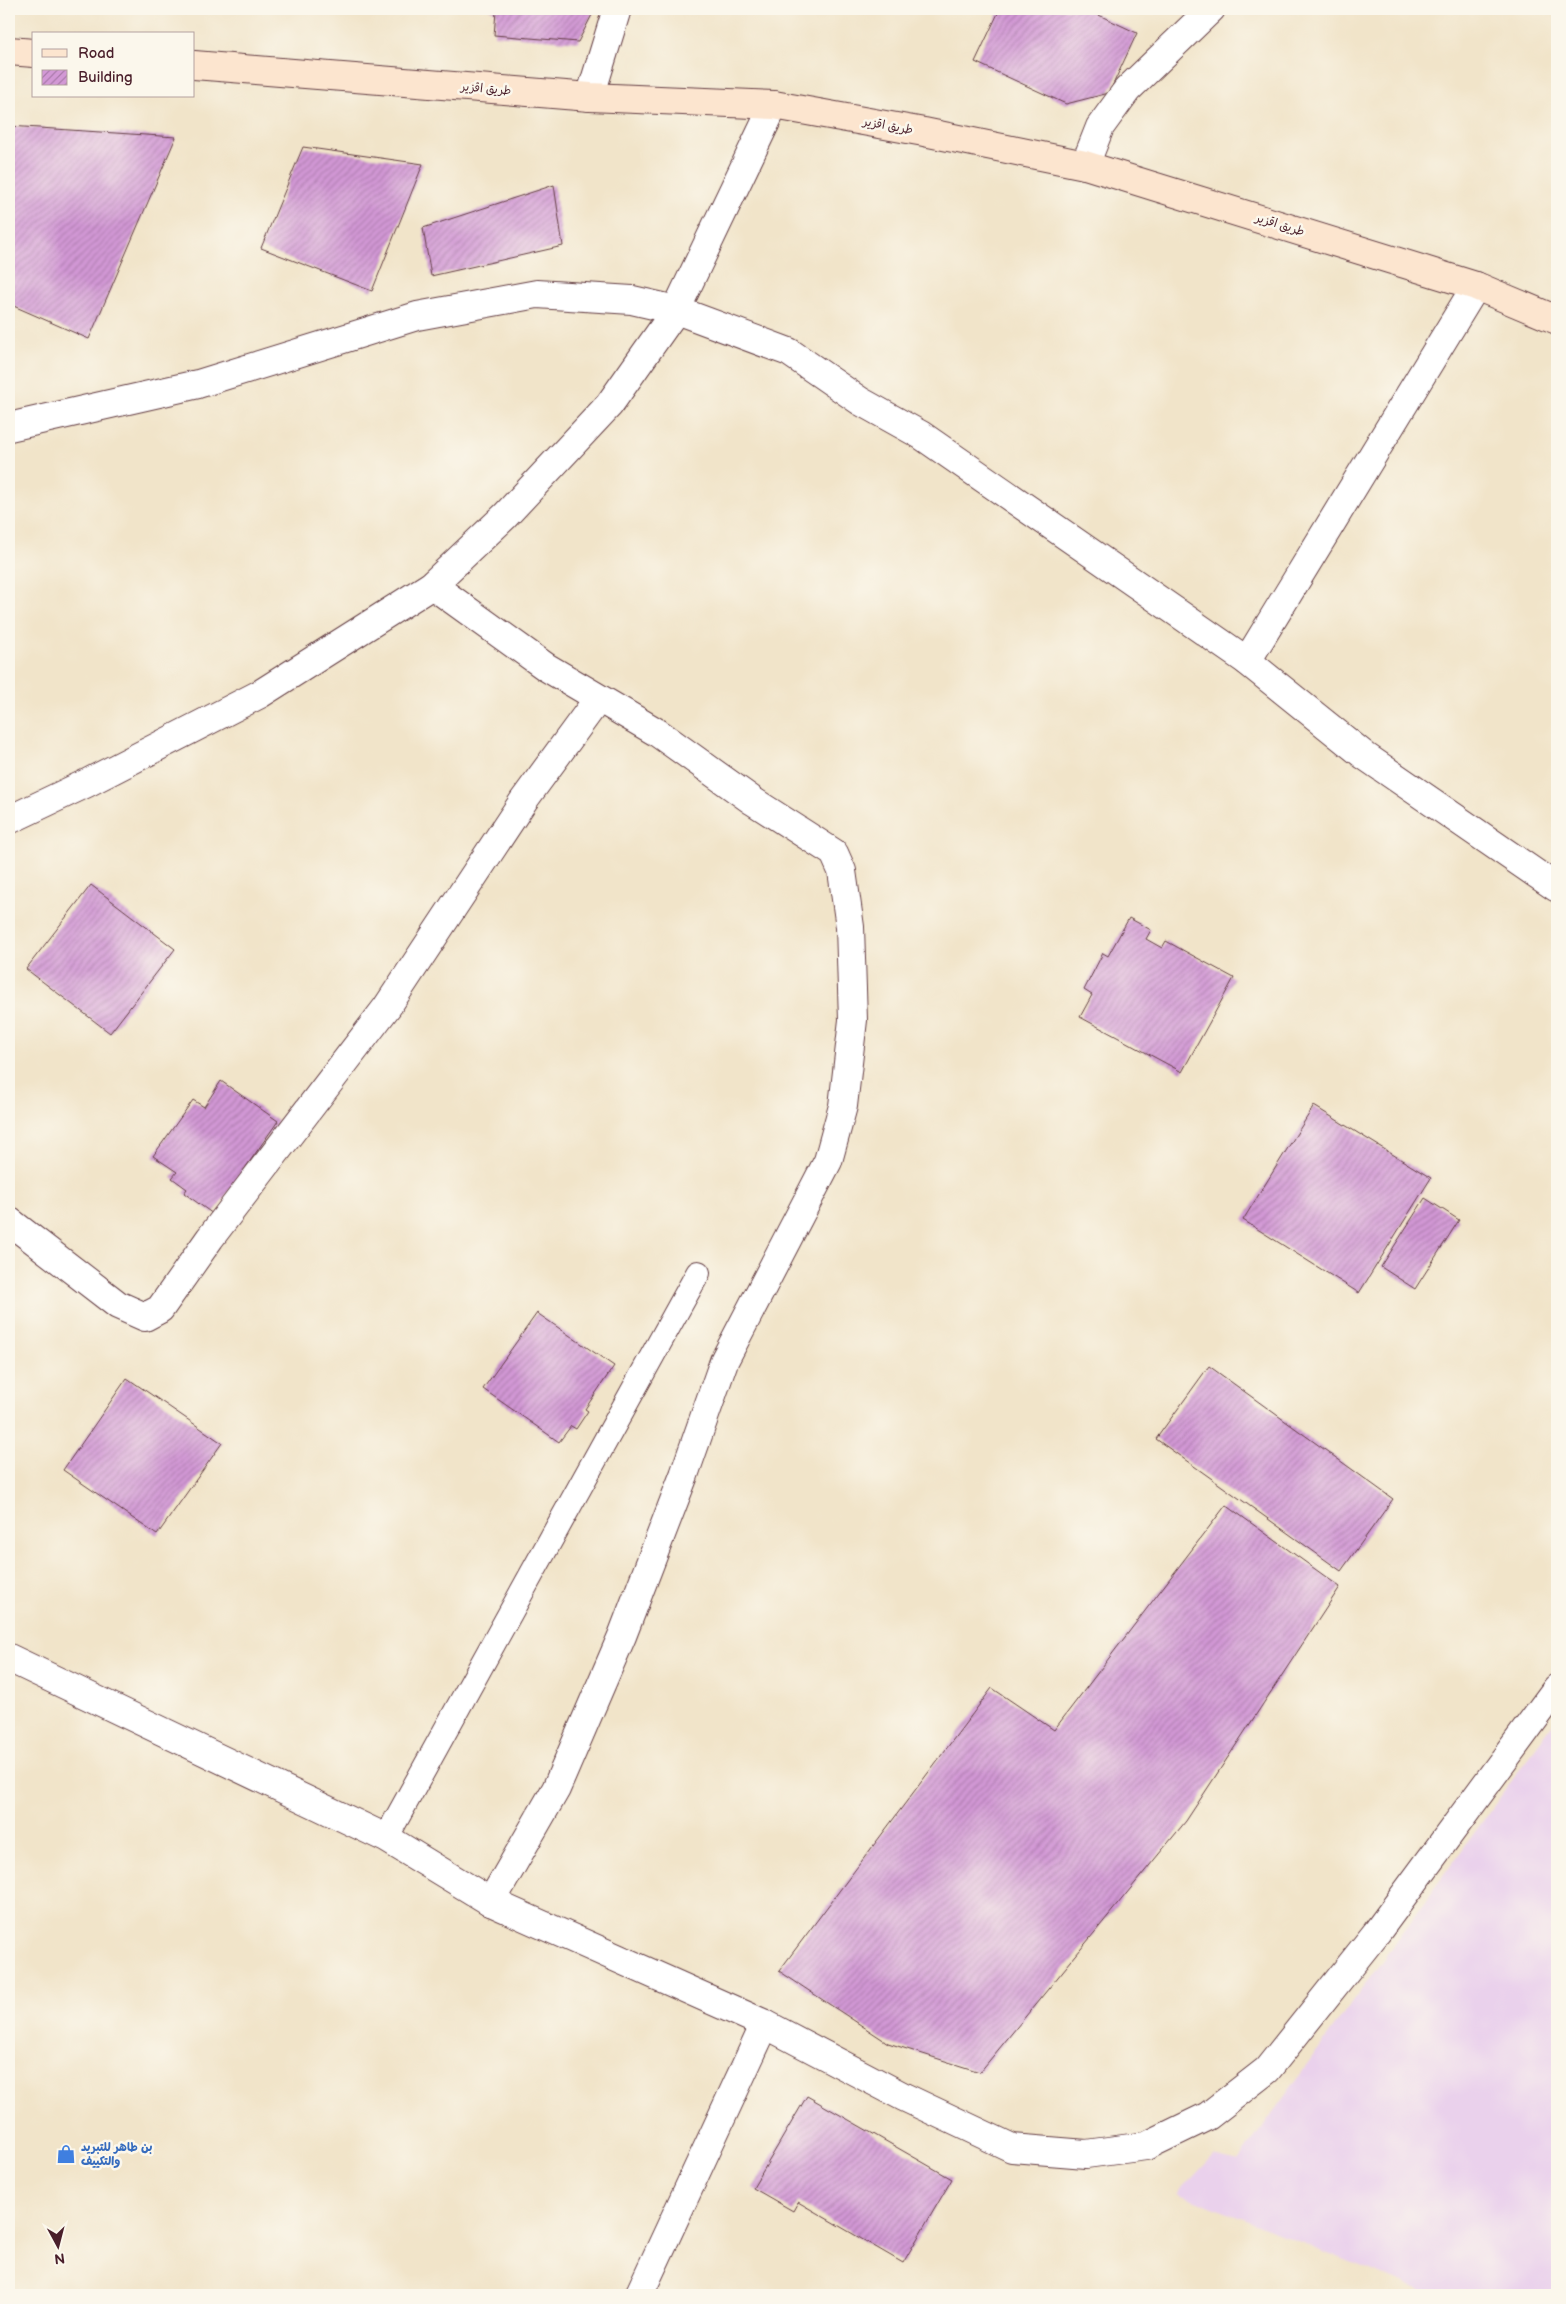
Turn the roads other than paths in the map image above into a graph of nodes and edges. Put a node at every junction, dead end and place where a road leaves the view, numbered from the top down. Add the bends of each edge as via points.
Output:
1 (617, 9) edge
2 (1211, 9) edge
3 (9, 51) edge
4 (32, 53) edge
5 (195, 65) edge
6 (590, 97) junction
7 (774, 104) junction
8 (1085, 165) junction
9 (1476, 286) junction
10 (676, 310) junction
11 (1557, 320) edge
12 (9, 427) edge
13 (432, 585) junction
14 (1247, 661) junction
15 (598, 699) junction
16 (9, 820) edge
17 (1557, 888) edge
18 (9, 1222) edge
19 (698, 1273) dead end
20 (9, 1658) edge
21 (1557, 1688) edge
22 (386, 1838) junction
23 (491, 1902) junction
24 (765, 2024) junction
25 (639, 2295) edge

1 - 6 street
2 - 8 street via 1127,90 1100,127
3 - 4 street
5 - 6 street, طريق اقزير
6 - 7 street, طريق اقزير
7 - 8 street, طريق اقزير
7 - 10 street
8 - 9 street, طريق اقزير
9 - 11 street, طريق اقزير
9 - 14 street
10 - 12 street via 632,300 537,294 418,316 198,384
10 - 13 street via 609,404 505,516
10 - 14 street via 789,352 860,401 921,435
13 - 15 street via 546,667
13 - 16 street via 260,694
14 - 17 street via 1365,756
15 - 18 street via 524,800 387,1007 210,1238 160,1309 145,1317 118,1305
15 - 23 street via 658,733 753,801 834,853 842,871 850,927 853,1020 842,1106 828,1161 724,1361 622,1636 556,1789
19 - 22 lane
20 - 22 street
21 - 24 street via 1378,1932 1266,2070 1208,2116 1146,2146 1086,2154 1012,2148 904,2097
22 - 23 street
23 - 24 street
24 - 25 street

